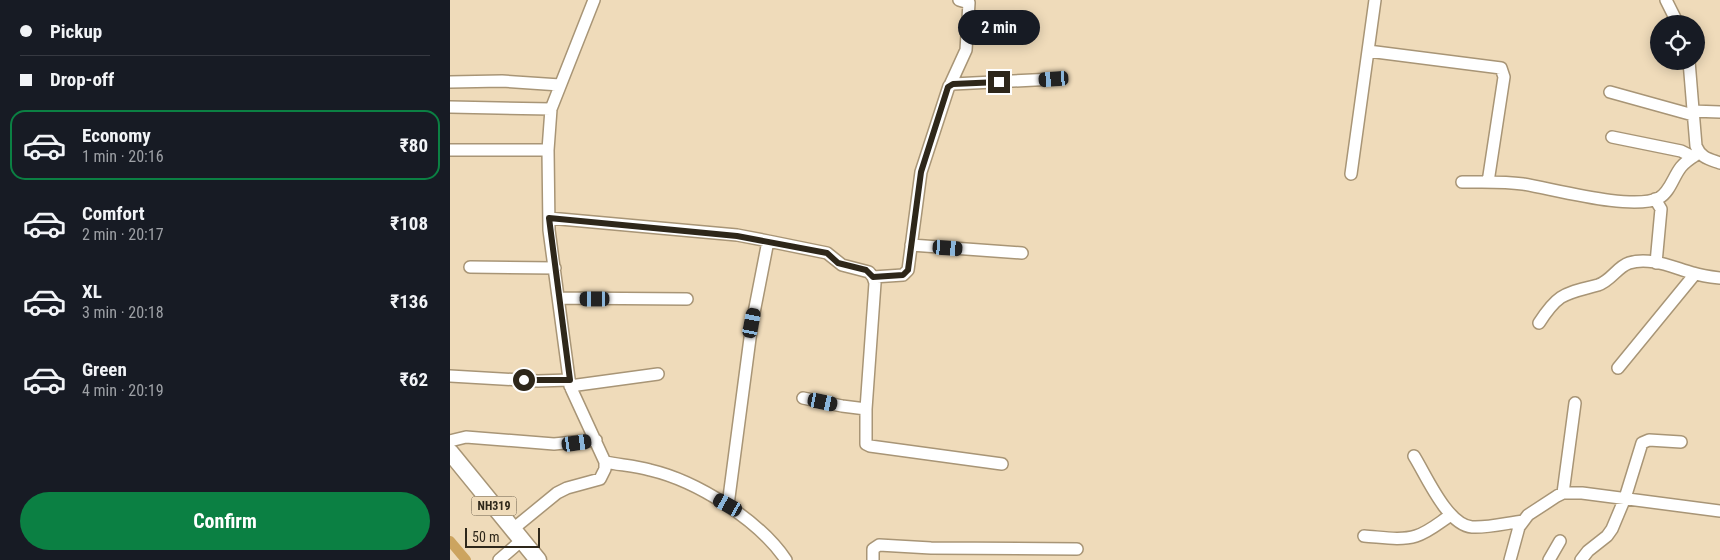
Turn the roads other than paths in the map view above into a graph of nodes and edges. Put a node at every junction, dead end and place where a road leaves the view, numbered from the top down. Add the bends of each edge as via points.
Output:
1 (594, 0) edge
2 (958, 0) edge
3 (1375, 0) edge
4 (1666, 0) edge
5 (1674, 15) edge
6 (1368, 51) junction
7 (1690, 70) edge
8 (1054, 79) dead end
9 (450, 82) edge
10 (560, 84) junction
11 (950, 85) junction
12 (1610, 92) dead end
13 (450, 106) edge
14 (551, 109) junction
15 (1720, 112) edge
16 (1692, 113) junction
17 (1612, 137) dead end
18 (450, 150) edge
19 (548, 150) junction
20 (1696, 155) junction
21 (1720, 164) edge
22 (1351, 174) dead end
23 (1462, 182) dead end
24 (1488, 182) junction
25 (1655, 199) junction
26 (549, 218) junction
27 (768, 241) junction
28 (912, 245) junction
29 (1022, 253) dead end
30 (1656, 263) junction
31 (470, 267) dead end
32 (555, 268) junction
33 (1695, 274) junction
34 (873, 277) junction
35 (1720, 278) edge
36 (559, 298) junction
37 (687, 299) dead end
38 (1539, 322) dead end
39 (1618, 368) dead end
40 (658, 374) dead end
41 (450, 376) edge
42 (570, 383) junction
43 (803, 398) dead end
44 (1575, 403) dead end
45 (866, 408) junction
46 (596, 440) junction
47 (450, 441) edge
48 (1681, 442) dead end
49 (450, 452) edge
50 (1414, 456) dead end
51 (605, 462) junction
52 (1002, 464) dead end
53 (1563, 493) junction
54 (1625, 498) junction
55 (728, 505) junction
56 (1720, 511) edge
57 (1451, 515) junction
58 (1523, 521) junction
59 (517, 534) junction
60 (1364, 536) dead end
61 (1560, 540) dead end
62 (1077, 549) dead end
63 (499, 560) edge
64 (538, 560) edge
65 (786, 560) edge
66 (873, 560) edge
67 (1510, 560) edge
68 (1549, 560) edge
69 (1581, 560) edge

1 - 10 street
2 - 11 street via 968,3 966,50
3 - 6 street
4 - 5 street
6 - 22 street
6 - 24 street via 1502,68 1504,77
7 - 16 street
8 - 11 street
9 - 10 street
10 - 14 street
11 - 28 street via 921,172
12 - 16 street
13 - 14 street
14 - 19 street
15 - 16 street
16 - 20 street
17 - 20 street
18 - 19 street
19 - 26 street
20 - 21 street
20 - 25 street via 1682,166 1665,193
23 - 24 street
24 - 25 street via 1521,184 1614,200
25 - 30 street via 1661,209
26 - 27 street via 727,234
26 - 32 street
27 - 34 street via 827,253 838,263 866,270
27 - 55 street via 752,323
28 - 29 street
28 - 34 street via 905,274
30 - 33 street
30 - 38 street via 1631,262 1605,282 1571,291 1556,300
31 - 32 street
32 - 36 street
33 - 35 street
33 - 39 street
34 - 45 street
36 - 37 street
36 - 42 street
40 - 42 street
41 - 42 street
42 - 46 street
43 - 45 street
44 - 53 street
45 - 52 street via 867,446
46 - 47 street via 554,444 466,437
46 - 51 street
48 - 54 street via 1642,442
49 - 59 highway, NH319
50 - 57 street
51 - 55 street via 651,470 686,483
51 - 59 street via 606,469 600,479 562,490
53 - 54 street
53 - 58 street
54 - 56 street
54 - 69 street via 1607,536
55 - 65 street via 764,534
57 - 58 street via 1471,527
57 - 60 street via 1416,536
58 - 67 street via 1516,534
59 - 63 street
59 - 64 highway, NH319
61 - 68 street
62 - 66 street via 879,545 874,549

